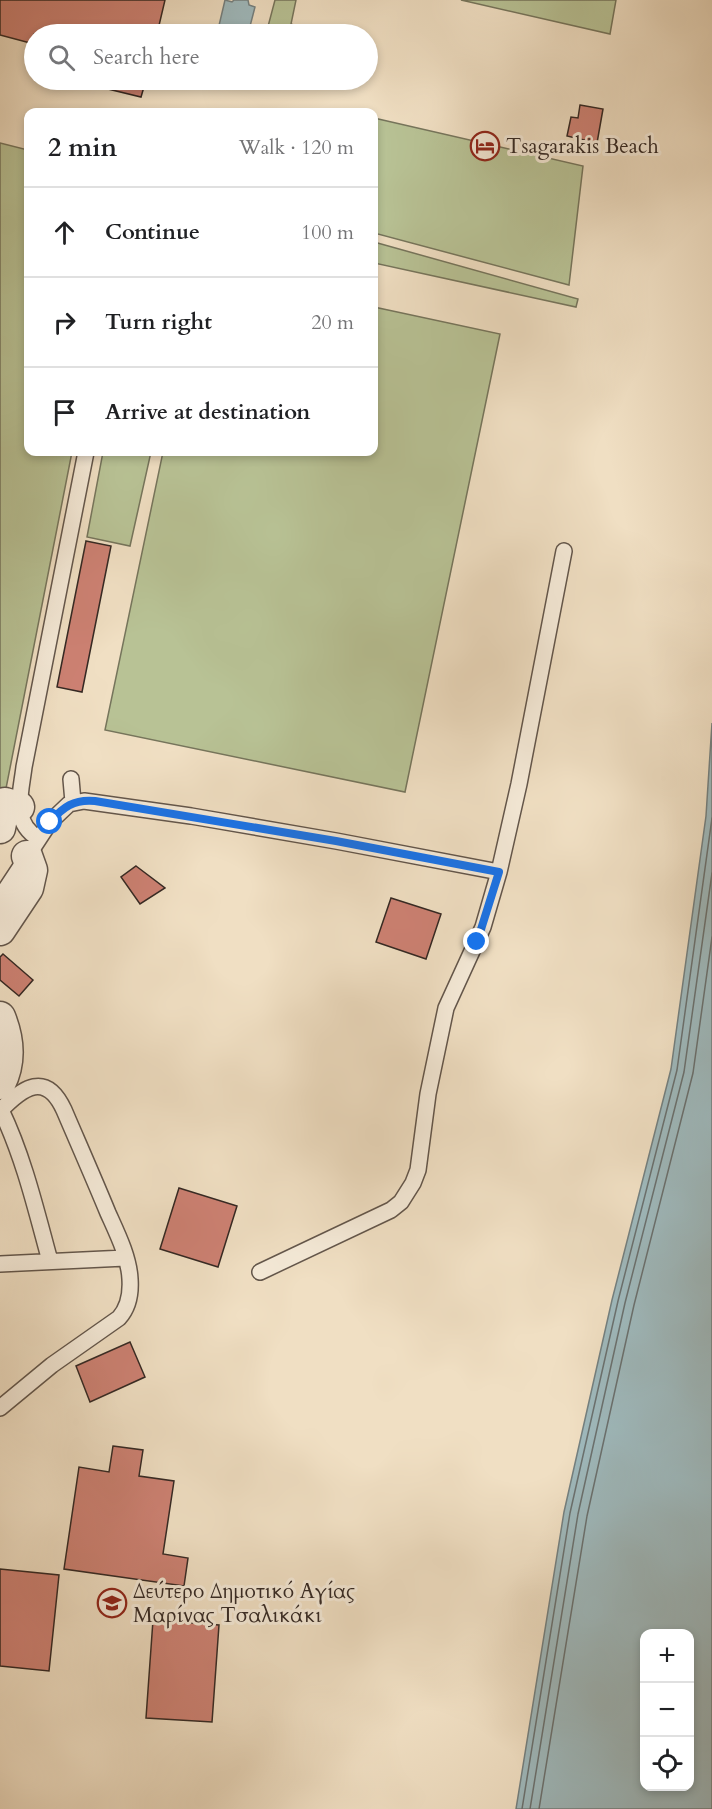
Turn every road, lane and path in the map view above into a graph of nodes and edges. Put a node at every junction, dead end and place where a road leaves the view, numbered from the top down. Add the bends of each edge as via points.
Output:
1 (85, 456) edge
2 (564, 551) dead end
3 (71, 779) dead end
4 (73, 802) junction
5 (10, 817) edge
6 (32, 847) junction
7 (499, 872) junction
8 (0, 898) edge
9 (0, 930) edge
10 (0, 1017) edge
11 (0, 1102) edge
12 (125, 1258) junction
13 (50, 1261) junction
14 (0, 1264) edge
15 (260, 1272) dead end
16 (0, 1408) edge

1 - 5 lane via 24,767
2 - 7 lane
3 - 4 lane
4 - 6 lane via 58,813
4 - 7 lane via 95,801 202,818
5 - 6 lane via 20,818
6 - 8 lane
6 - 9 street via 28,888
7 - 15 lane via 483,927 446,1008 413,1183 392,1210
10 - 11 street via 8,1052
11 - 12 lane via 37,1087 48,1088 56,1095
11 - 13 lane via 21,1157
12 - 13 lane
12 - 16 lane via 130,1279 126,1310
13 - 14 lane

